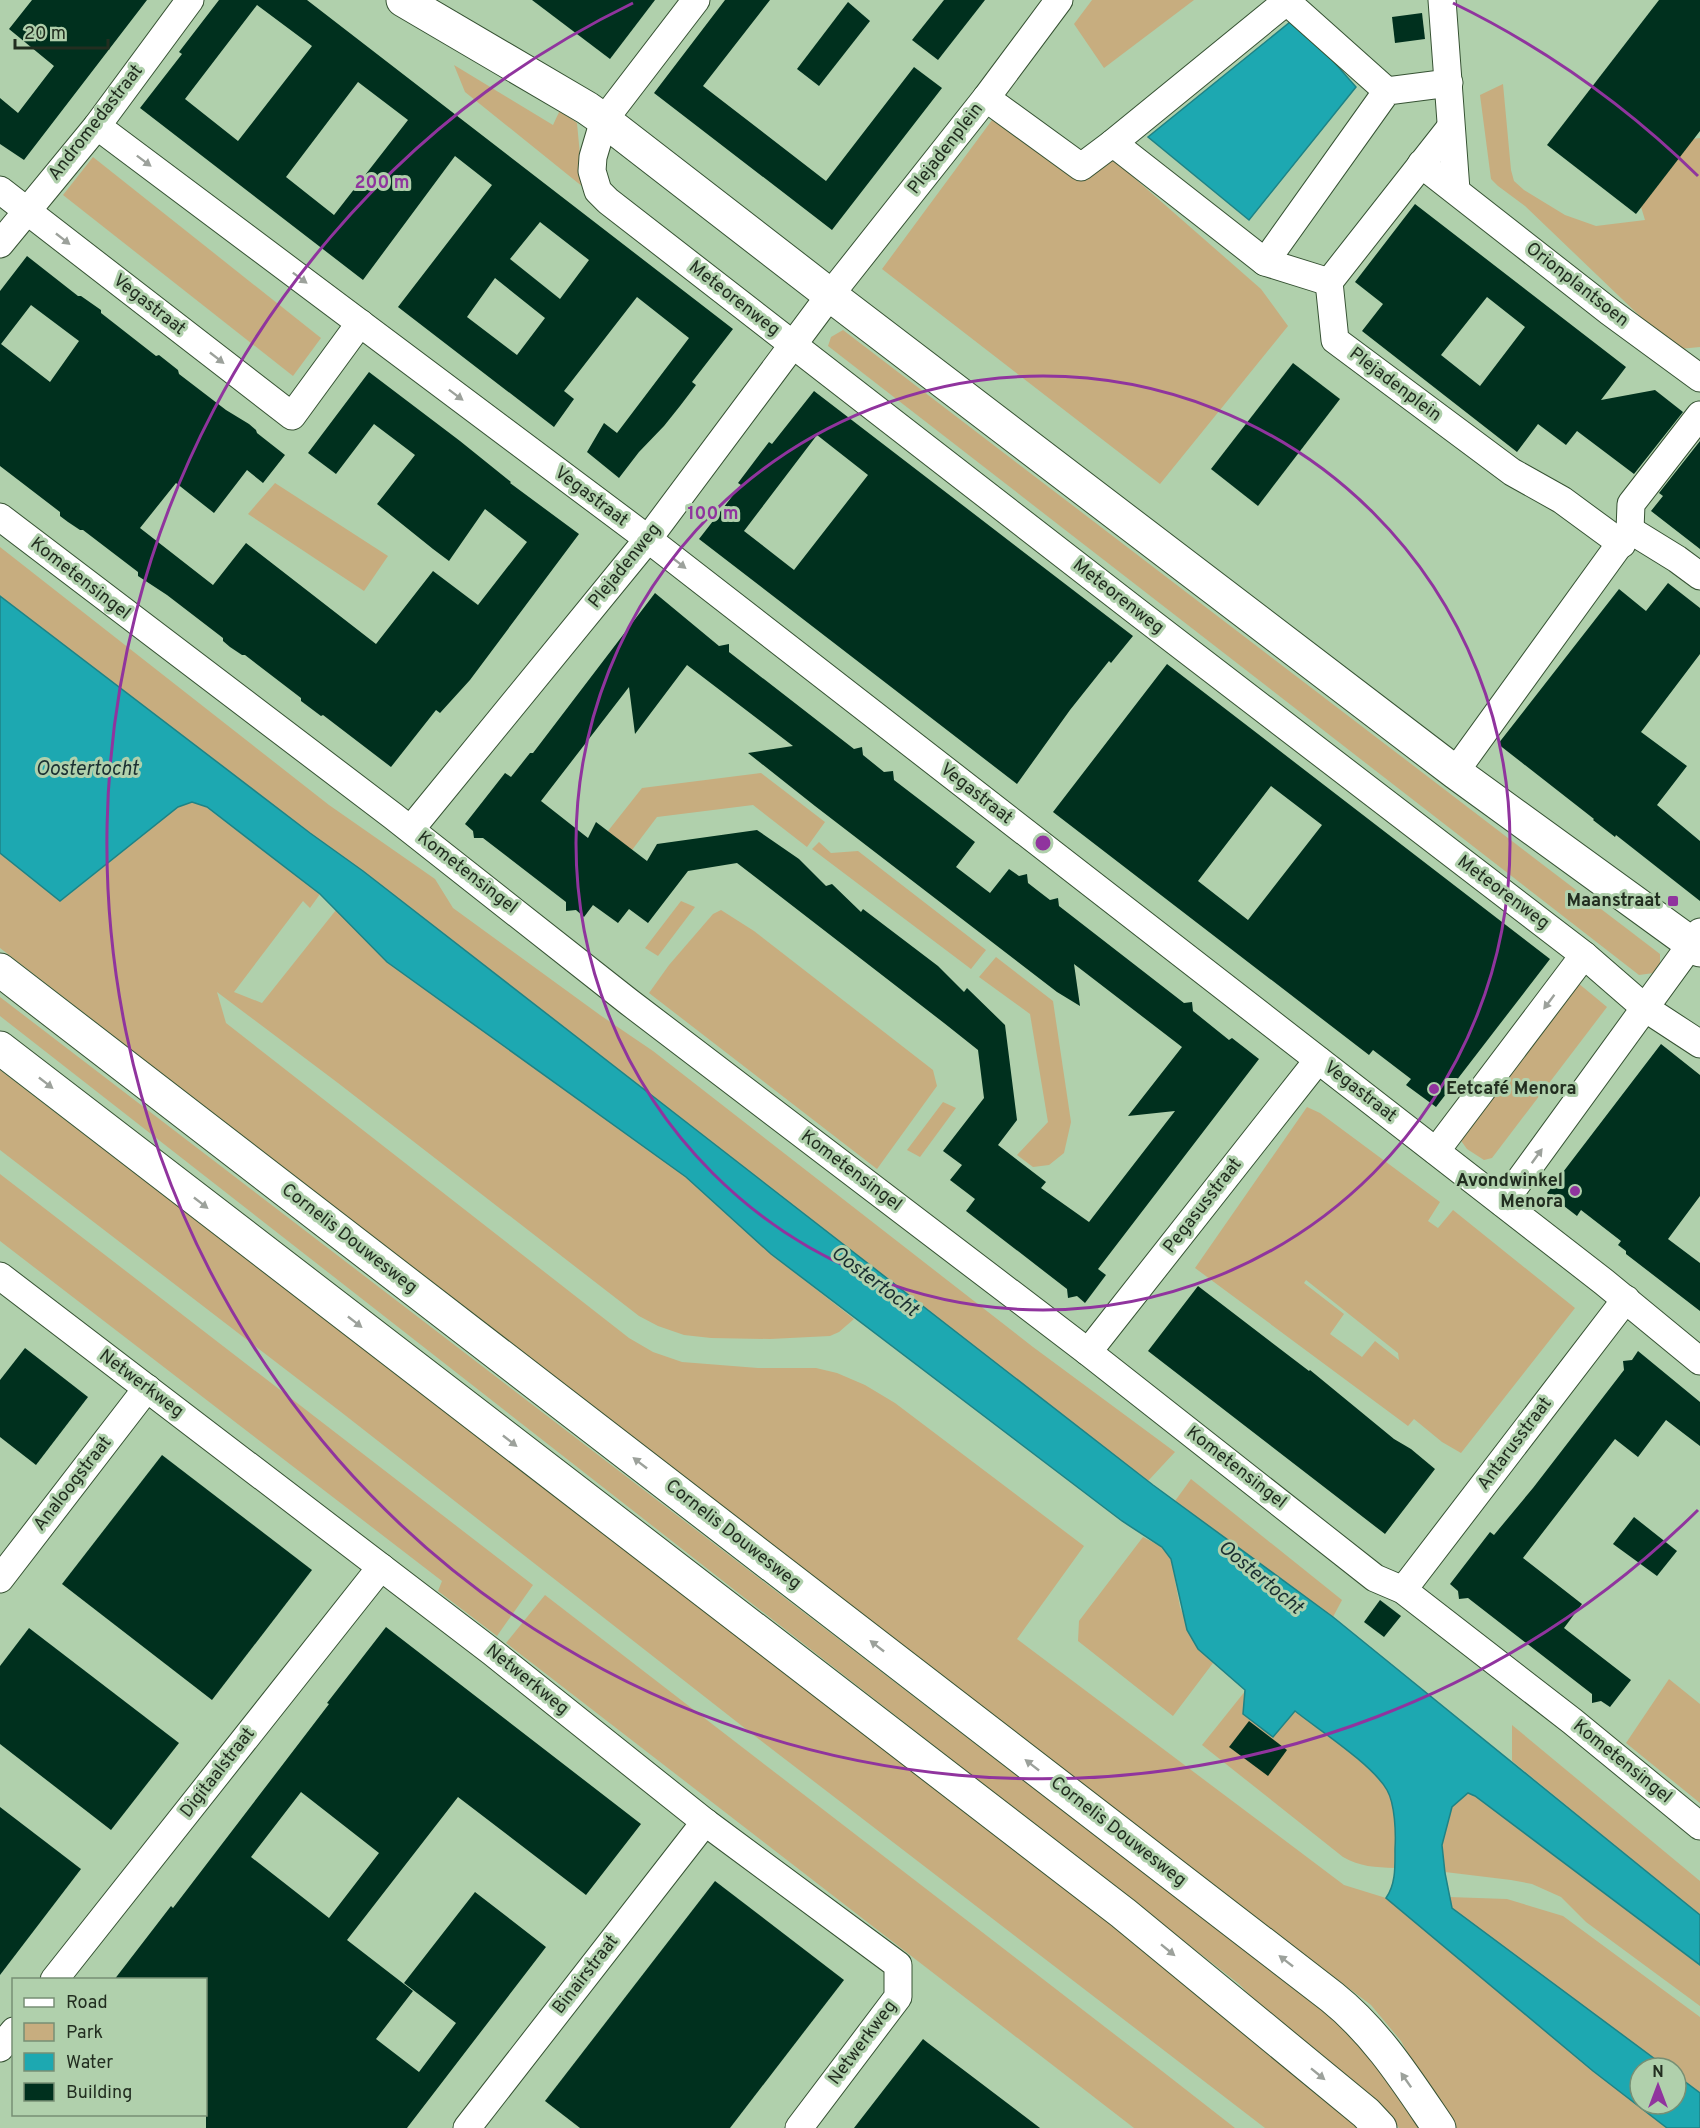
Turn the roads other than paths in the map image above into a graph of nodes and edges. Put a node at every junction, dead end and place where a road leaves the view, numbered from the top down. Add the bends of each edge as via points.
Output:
1 (190, 0) edge
2 (403, 0) edge
3 (696, 0) edge
4 (1059, 0) edge
5 (1442, 0) edge
6 (1286, 1) edge
7 (1449, 83) junction
8 (1387, 91) junction
9 (986, 98) junction
10 (604, 120) junction
11 (97, 126) junction
12 (1450, 128) junction
13 (1113, 143) junction
14 (1421, 164) junction
15 (0, 190) edge
16 (1456, 190) junction
17 (26, 211) junction
18 (0, 244) edge
19 (1265, 262) junction
20 (1329, 282) junction
21 (830, 296) junction
22 (360, 322) junction
23 (793, 344) junction
24 (1700, 378) edge
25 (1700, 415) edge
26 (0, 517) edge
27 (1626, 537) junction
28 (648, 539) junction
29 (1700, 576) edge
30 (1455, 772) junction
31 (411, 829) junction
32 (1697, 942) edge
33 (1584, 955) junction
34 (0, 970) edge
35 (1645, 1008) junction
36 (1700, 1044) edge
37 (0, 1048) edge
38 (1318, 1060) junction
39 (1436, 1150) junction
40 (1503, 1203) junction
41 (0, 1276) edge
42 (1626, 1299) junction
43 (1088, 1352) junction
44 (1700, 1361) edge
45 (147, 1388) junction
46 (381, 1567) junction
47 (0, 1580) edge
48 (1403, 1590) junction
49 (705, 1822) junction
50 (1700, 1826) edge
51 (56, 1978) edge
52 (12, 2033) edge
53 (0, 2048) edge
54 (467, 2128) edge
55 (799, 2128) edge
56 (1380, 2128) edge
57 (1439, 2128) edge

1 - 11 street, Andromedastraat
2 - 10 main road
3 - 10 street, Meteorenweg
4 - 9 street, Plejadenplein
5 - 7 street
6 - 8 street
6 - 13 street
7 - 8 street
7 - 12 street
8 - 19 street
9 - 13 street via 1081,166
9 - 21 street, Plejadenplein
10 - 21 main road
10 - 23 street, Meteorenweg via 592,157 598,191
11 - 17 street, Andromedastraat
11 -> 22 street, Vegastraat
12 - 14 street
12 - 16 street
13 - 19 street
14 - 16 street, Orionplantsoen
14 - 20 street
15 - 17 street, Vegastraat
16 - 24 street, Orionplantsoen
17 - 18 street, Andromedastraat
17 -> 22 street, Vegastraat via 292,416
19 - 20 street
20 - 27 street, Plejadenplein via 1335,340 1512,472
21 - 23 street, Plejadenweg
21 - 30 main road
22 -> 28 street, Vegastraat
23 - 28 street, Plejadenweg
23 - 33 street, Meteorenweg
25 - 27 street via 1631,504
26 - 31 street, Kometensingel
27 - 29 street, Plejadenplein via 1677,559
27 - 30 street
28 - 31 street, Plejadenweg
28 -> 38 street, Vegastraat
30 - 32 main road
31 - 43 street, Kometensingel via 629,1002
32 - 35 street
33 - 35 street, Meteorenweg
33 -> 39 street
57 -> 34 main road, Cornelis Douwesweg via 1354,2014
35 - 36 street, Meteorenweg
40 -> 35 street
37 -> 56 main road via 1123,1913
38 - 39 street, Vegastraat
38 - 43 street, Pegasusstraat
39 - 40 street, Vegastraat
40 - 42 street, Vegastraat
41 - 45 street, Netwerkweg
42 - 44 street, Vegastraat
42 - 48 street, Antarusstraat
43 - 48 street, Kometensingel via 1375,1578
45 - 46 street, Netwerkweg
45 - 47 street, Analoogstraat
46 - 49 street, Netwerkweg
46 - 51 street, Digitaalstraat
48 - 50 street, Kometensingel
49 - 54 street, Binairstraat
49 - 55 street, Netwerkweg via 898,1965 898,1997
52 - 53 street

